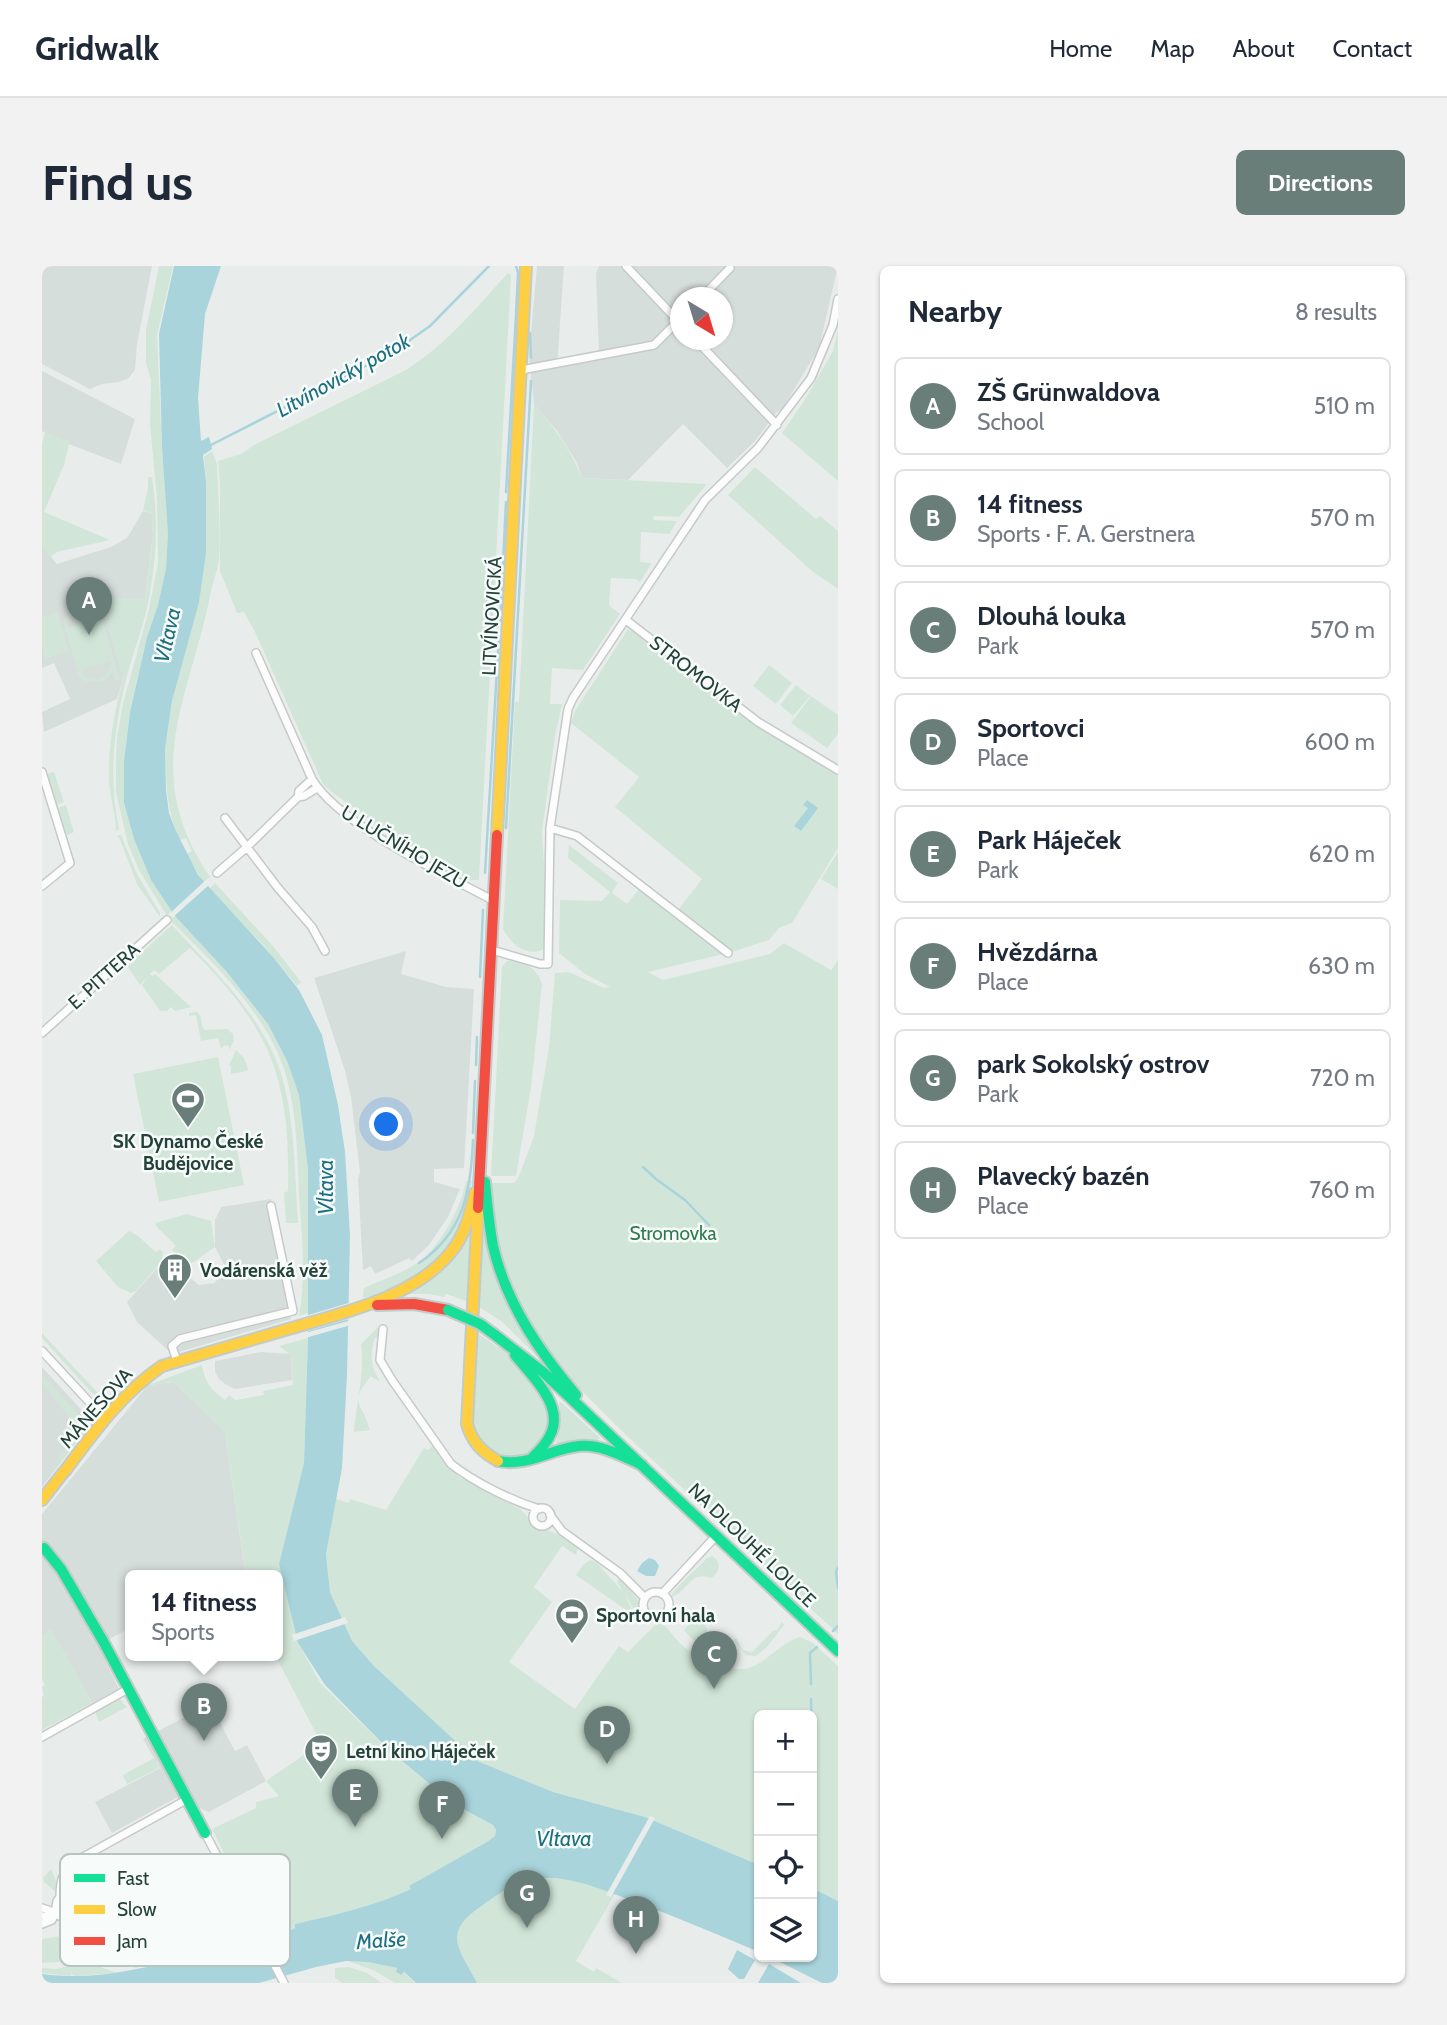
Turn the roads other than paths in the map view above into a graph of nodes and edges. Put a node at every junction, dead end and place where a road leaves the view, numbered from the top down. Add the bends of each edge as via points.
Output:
1 (526, 266) edge
2 (626, 266) edge
3 (730, 268) dead end
4 (712, 287) edge
5 (838, 299) edge
6 (670, 311) edge
7 (670, 330) edge
8 (705, 350) edge
9 (521, 370) junction
10 (776, 425) junction
11 (626, 620) junction
12 (256, 653) dead end
13 (838, 770) edge
14 (42, 772) edge
15 (312, 779) junction
16 (317, 788) junction
17 (298, 797) junction
18 (225, 818) dead end
19 (550, 828) junction
20 (246, 848) junction
21 (218, 873) dead end
22 (42, 886) edge
23 (495, 901) junction
24 (167, 920) dead end
25 (492, 950) junction
26 (325, 951) dead end
27 (728, 953) dead end
28 (42, 1032) edge
29 (481, 1156) junction
30 (271, 1206) dead end
31 (364, 1307) junction
32 (383, 1329) dead end
33 (500, 1339) junction
34 (42, 1351) edge
35 (177, 1361) junction
36 (105, 1419) junction
37 (609, 1434) junction
38 (528, 1461) junction
39 (642, 1465) junction
40 (42, 1500) edge
41 (520, 1503) junction
42 (539, 1509) junction
43 (550, 1516) junction
44 (533, 1518) junction
45 (545, 1525) junction
46 (562, 1531) junction
47 (716, 1536) junction
48 (44, 1548) dead end
49 (662, 1594) junction
50 (645, 1598) junction
51 (838, 1651) edge
52 (128, 1689) junction
53 (42, 1737) edge
54 (186, 1800) junction
55 (205, 1833) joint
56 (88, 1854) edge
57 (216, 1854) edge
58 (60, 1897) edge
59 (42, 1908) edge
60 (55, 1914) junction
61 (42, 1916) edge
62 (60, 1917) edge
63 (42, 1924) edge

1 - 9 main road, LITVÍNOVICKÁ
2 - 6 street
3 - 4 street
5 - 10 street via 833,325 811,378
7 - 9 street via 654,345
8 - 10 street
9 - 23 main road, LITVÍNOVICKÁ
10 - 11 street via 705,500
11 - 13 street, STROMOVKA via 758,722
11 - 19 street via 568,709
12 - 15 street, U LUČNÍHO JEZU
14 - 22 street via 70,863
15 - 16 street, U LUČNÍHO JEZU
15 - 17 street
16 - 17 street
16 - 23 street, U LUČNÍHO JEZU via 359,824
17 - 20 street
18 - 20 street
19 - 25 street via 548,964
19 - 27 street via 576,836
20 - 21 street
20 - 26 street via 312,927
23 - 25 main road, LITVÍNOVICKÁ
24 - 28 street, E. PITTERA
25 - 29 main road, LITVÍNOVICKÁ
29 - 31 main road via 469,1213 452,1250 430,1270
29 - 37 main road via 496,1256 514,1304 547,1360
29 - 38 main road via 467,1424 484,1454 510,1464
30 - 35 street via 293,1311 180,1339 172,1346
31 - 33 main road, bridge via 414,1304 448,1310
31 - 35 main road, MÁNESOVA
32 - 41 street via 380,1360 443,1455 460,1471
33 - 37 main road
33 - 38 main road via 543,1389 553,1409 550,1438
34 - 36 street
35 - 36 main road, MÁNESOVA via 138,1383
36 - 40 main road, MÁNESOVA
37 - 39 main road, NA DLOUHÉ LOUCE
38 - 39 main road via 571,1447 594,1446
39 - 47 main road, NA DLOUHÉ LOUCE
41 - 42 street
41 - 44 street
42 - 43 street
42 - 44 street
43 - 45 street
43 - 46 street
44 - 45 street via 537,1525
45 - 46 street
46 - 50 street via 620,1573
47 - 49 street
47 - 51 main road, NA DLOUHÉ LOUCE
48 - 52 main road via 61,1569
49 - 50 street
49 - 50 street via 668,1606 660,1617 646,1614
52 - 53 street
52 - 54 main road
54 - 55 main road
54 - 56 street
55 - 57 street
58 - 60 street
59 - 60 street
60 - 61 street
60 - 62 street
60 - 63 street

